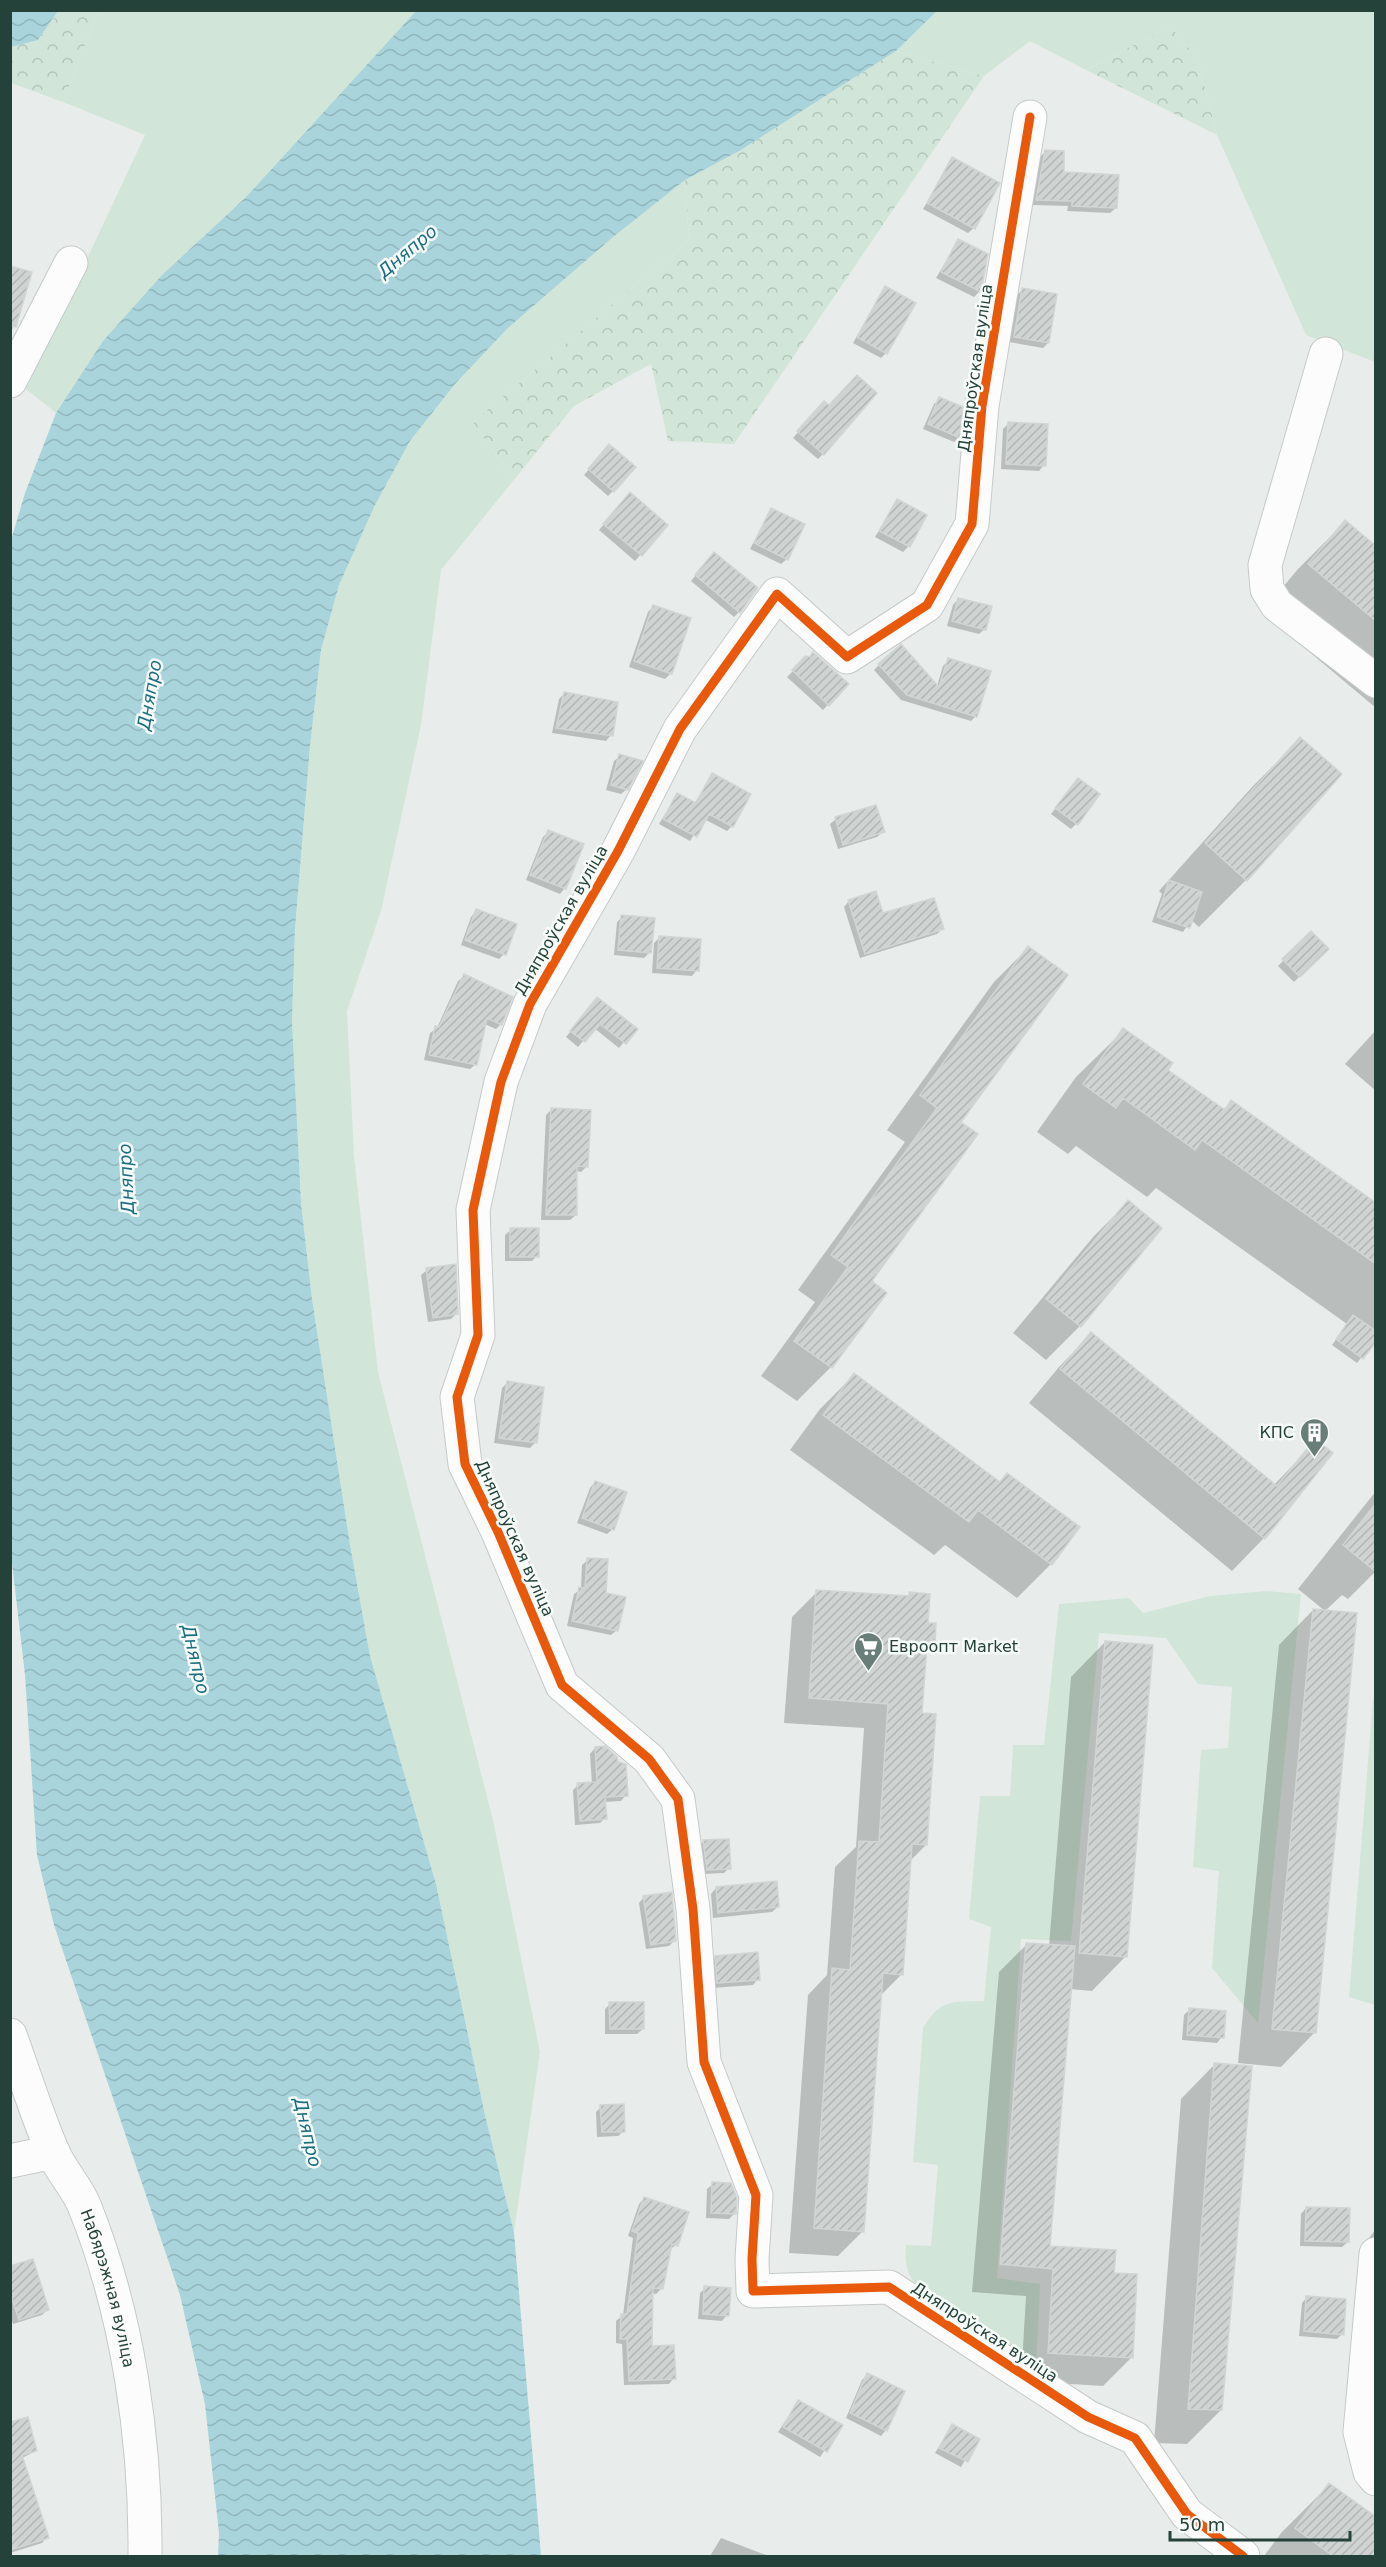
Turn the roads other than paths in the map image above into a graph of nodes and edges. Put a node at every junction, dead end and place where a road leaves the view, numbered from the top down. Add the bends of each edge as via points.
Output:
1 (1030, 117) dead end
2 (71, 263) dead end
3 (1326, 354) dead end
4 (10, 381) edge
5 (1376, 681) edge
6 (10, 2035) edge
7 (53, 2152) junction
8 (10, 2161) edge
9 (1376, 2254) edge
10 (1376, 2479) edge
11 (145, 2556) edge
12 (1243, 2556) edge

1 - 12 street, Дняпроўская вуліца via 982,406 972,524 927,605 847,657 777,594 680,729 618,851 530,1004 501,1082 473,1210 478,1335 458,1397 465,1464 503,1541 562,1685 649,1759 678,1798 693,1910 704,2062 756,2194 753,2291 889,2287 1088,2418 1135,2438 1187,2514
2 - 4 street
3 - 5 street via 1265,565 1267,589 1277,605
6 - 7 street, Набярэжная вуліца
7 - 8 street
7 - 11 street, Набярэжная вуліца via 87,2214 99,2247 128,2360 142,2451
9 - 10 street via 1360,2432 1370,2472

